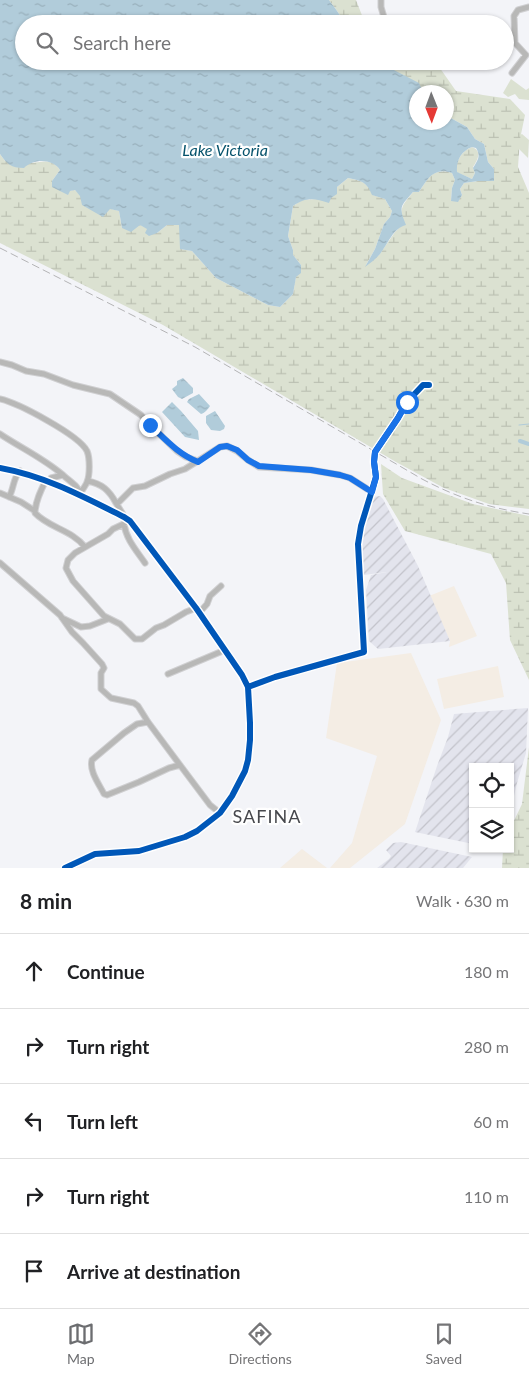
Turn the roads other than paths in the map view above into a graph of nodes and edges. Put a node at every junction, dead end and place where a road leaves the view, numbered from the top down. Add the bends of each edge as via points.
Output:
1 (381, 0) edge
2 (529, 7) edge
3 (384, 15) edge
4 (512, 73) dead end
5 (0, 362) edge
6 (429, 384) dead end
7 (0, 399) edge
8 (0, 434) edge
9 (198, 462) junction
10 (0, 468) edge
11 (20, 471) junction
12 (63, 476) junction
13 (48, 481) junction
14 (88, 481) junction
15 (372, 492) junction
16 (0, 493) edge
17 (81, 493) junction
18 (9, 497) junction
19 (116, 503) junction
20 (36, 508) junction
21 (124, 517) junction
22 (127, 523) junction
23 (85, 547) junction
24 (0, 563) edge
25 (145, 563) dead end
26 (221, 586) dead end
27 (198, 610) junction
28 (62, 618) junction
29 (108, 619) junction
30 (225, 650) junction
31 (168, 674) dead end
32 (248, 687) junction
33 (148, 722) junction
34 (180, 765) junction
35 (220, 813) junction
36 (65, 868) edge

1 - 3 street
2 - 4 street via 518,10 514,16 515,43 526,55
5 - 9 street via 110,394 141,415 186,457
6 - 15 street via 423,385 407,402 375,452 376,477
7 - 14 street via 46,420 82,445 89,460
8 - 12 street via 44,460
9 - 15 street via 220,447 227,446 259,466 340,475
9 - 19 street via 154,483 133,488
10 - 11 street
11 - 13 street
11 - 18 street
12 - 13 street
12 - 17 street
13 - 17 street
13 - 20 street via 39,494
14 - 17 street
14 - 19 street via 106,489
15 - 32 street via 358,544 364,652
16 - 18 street
17 - 21 street
18 - 20 street
19 - 21 street
20 - 23 street via 37,516 78,539
21 - 22 street
22 - 23 street
22 - 25 street via 125,532 128,540
22 - 27 street
23 - 29 street via 71,556 67,571
24 - 28 street
26 - 27 street
27 - 29 street via 156,628 141,639
27 - 30 street
28 - 29 street via 81,627
28 - 33 street via 102,664 101,689 112,698 137,704
30 - 31 street
30 - 32 street
32 - 35 street via 248,760 232,796
33 - 34 street
33 - 34 street via 137,724 92,760 93,772 104,794
34 - 35 street via 210,805
35 - 36 street via 185,837 140,851 95,854

